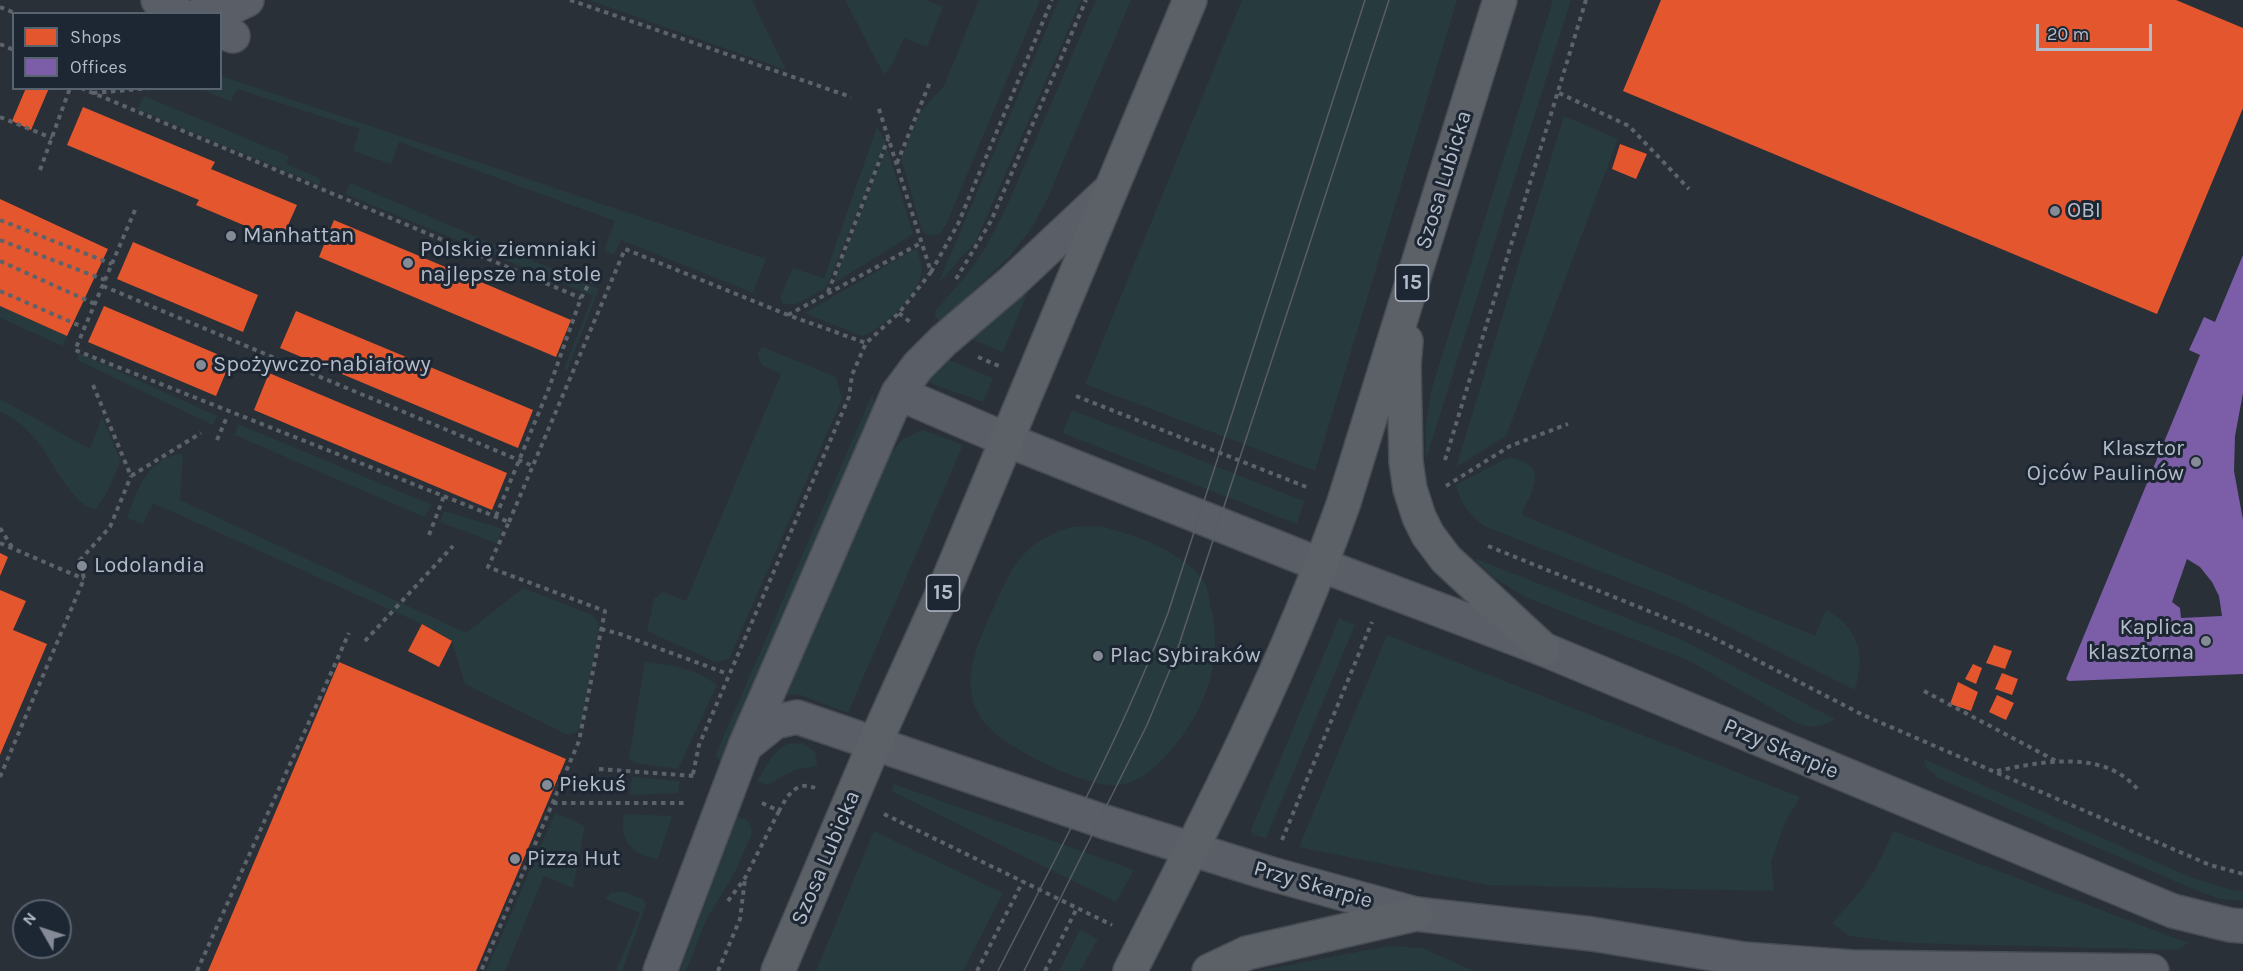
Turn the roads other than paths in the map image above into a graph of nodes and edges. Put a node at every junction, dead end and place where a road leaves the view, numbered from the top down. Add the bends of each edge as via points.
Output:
1 (158, 0) edge
2 (247, 0) edge
3 (1190, 0) edge
4 (1500, 0) edge
5 (176, 12) edge
6 (210, 12) edge
7 (1111, 189) junction
8 (1411, 287) junction
9 (898, 393) junction
10 (1007, 440) junction
11 (1321, 565) junction
12 (1544, 649) junction
13 (874, 745) junction
14 (745, 746) junction
15 (1191, 849) junction
16 (1416, 914) junction
17 (2243, 926) edge
18 (660, 971) edge
19 (778, 971) edge
20 (1130, 971) edge
21 (1209, 971) edge
22 (2152, 971) edge

1 - 5 street
2 - 6 street
3 - 7 main road, 15
4 - 8 main road, Szosa Lubicka / 15
7 - 9 street via 943,341
7 - 10 main road, 15
8 - 11 main road, Szosa Lubicka / 15
8 - 12 main road via 1404,365 1406,462 1419,517 1446,559
9 - 10 street
9 - 14 street
10 - 11 street
10 - 13 main road, 15
11 - 12 street, Przy Skarpie
11 - 15 main road, 15 via 1296,627
12 - 17 street, Przy Skarpie via 2173,911
13 - 14 street via 797,717 775,722
13 - 15 street
13 - 19 main road, Szosa Lubicka / 15
14 - 18 street
15 - 16 street, Przy Skarpie
15 - 20 main road, 15
16 - 21 main road via 1247,953
16 - 22 street, Przy Skarpie via 1592,934 1744,959 1852,967

